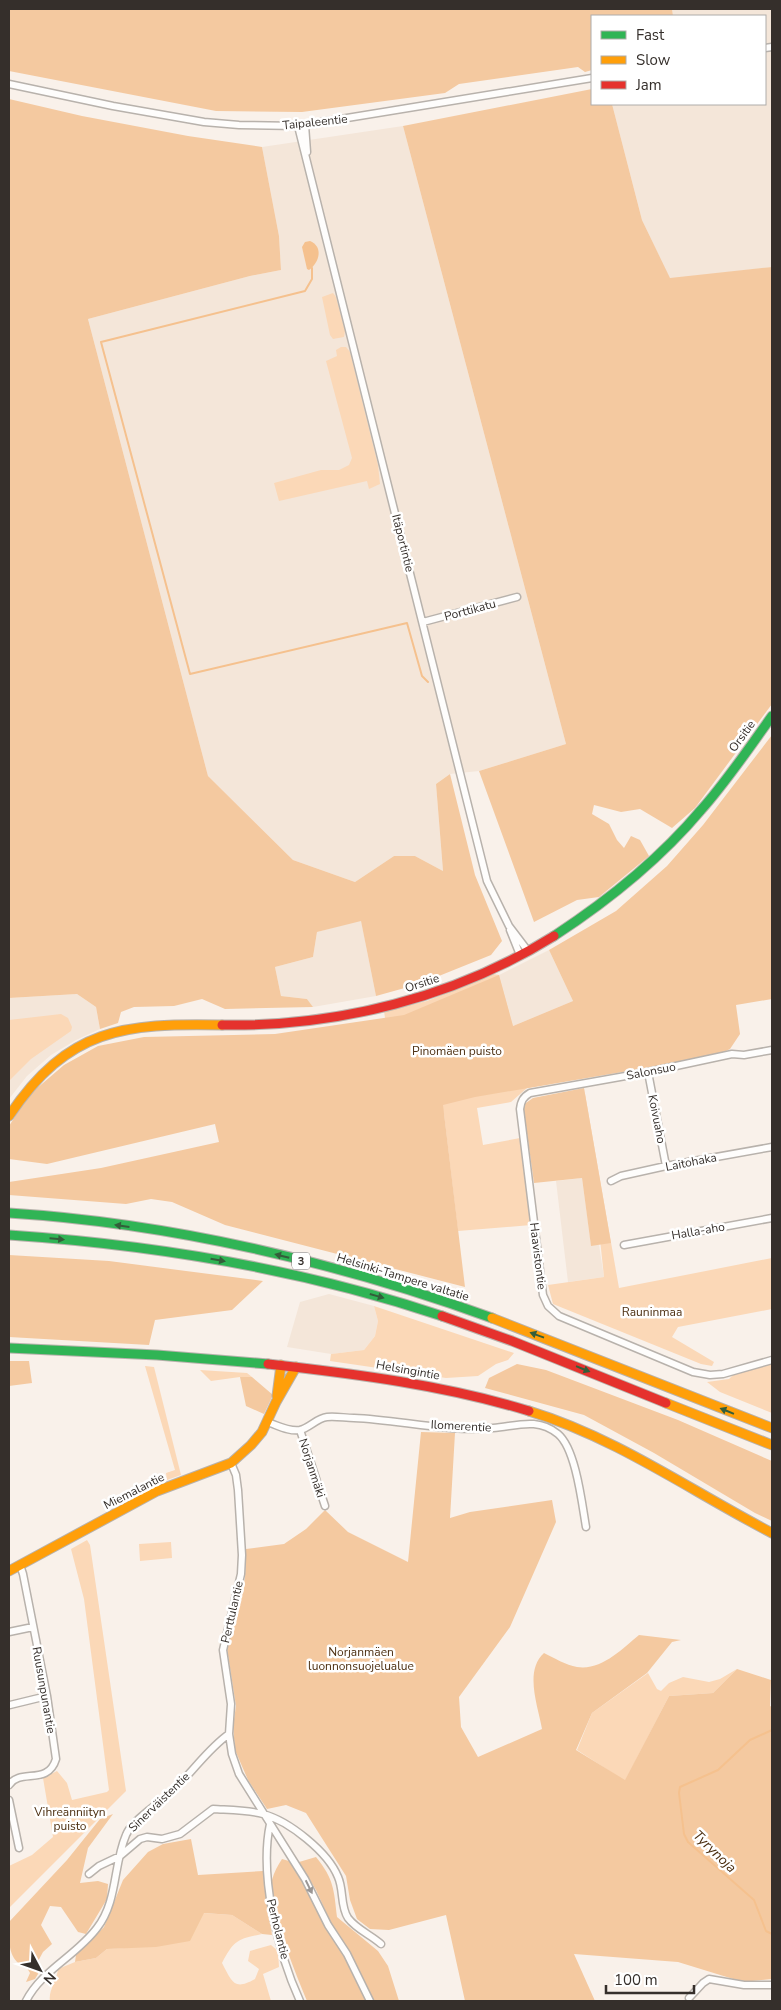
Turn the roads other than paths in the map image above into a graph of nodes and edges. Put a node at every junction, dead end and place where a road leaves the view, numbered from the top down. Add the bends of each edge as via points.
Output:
1 (591, 78) edge
2 (9, 84) edge
3 (302, 126) junction
4 (517, 597) dead end
5 (423, 622) junction
6 (772, 716) edge
7 (524, 953) junction
8 (772, 1050) edge
9 (648, 1072) junction
10 (530, 1093) joint
11 (9, 1116) edge
12 (772, 1147) edge
13 (666, 1166) junction
14 (611, 1180) dead end
15 (9, 1213) edge
16 (772, 1218) edge
17 (9, 1235) edge
18 (624, 1245) dead end
19 (9, 1348) edge
20 (772, 1360) edge
21 (281, 1365) junction
22 (296, 1367) junction
23 (276, 1402) junction
24 (267, 1422) junction
25 (772, 1428) edge
26 (300, 1430) junction
27 (772, 1445) edge
28 (231, 1463) junction
29 (325, 1506) dead end
30 (586, 1527) dead end
31 (772, 1533) edge
32 (20, 1565) junction
33 (9, 1570) edge
34 (33, 1627) junction
35 (9, 1632) edge
36 (47, 1696) junction
37 (10, 1705) dead end
38 (229, 1734) junction
39 (9, 1784) edge
40 (9, 1800) edge
41 (262, 1814) junction
42 (270, 1824) junction
43 (19, 1848) dead end
44 (120, 1856) junction
45 (89, 1874) dead end
46 (381, 1944) dead end
47 (772, 1985) edge
48 (689, 1998) dead end
49 (26, 2001) edge
50 (300, 2001) edge
51 (370, 2001) edge

1 - 3 street, Taipaleentie
2 - 3 street, Taipaleentie via 204,122
3 - 5 street, Itäportintie
4 - 5 street, Porttikatu
5 - 7 street, Itäportintie via 487,881
6 - 7 main road, Orsitie via 701,811 672,843 619,891 570,926
7 - 11 main road, Orsitie via 445,988 335,1017 261,1025 147,1027 104,1036 82,1045 43,1072 18,1100
8 - 9 street, Salonsuo via 732,1054
9 - 10 street, Salonsuo
9 - 13 street, Koivuaho
10 - 20 street, Haavistontie via 524,1096 520,1109 543,1295 548,1306 566,1319 688,1370 710,1375 729,1373
12 - 13 street, Laitohaka
13 - 14 street, Laitohaka
25 -> 15 main road, Helsinki-Tampere valtatie / 3 via 535,1334 374,1280 234,1244 108,1224
16 - 18 street, Halla-aho
17 -> 27 main road, Helsinki-Tampere valtatie / 3 via 161,1250 279,1271 376,1296 472,1326
19 - 21 main road, Helsingintie via 119,1351
21 - 22 main road, Helsingintie
21 - 23 main road, Miemalantie
22 - 23 main road, Miemalantie
22 - 31 main road, Helsingintie via 466,1393 546,1416 627,1451
23 - 24 main road, Miemalantie
24 - 26 street
24 - 28 main road, Miemalantie via 251,1445
26 - 29 street, Norjanmäki
26 - 30 street, Ilomerentie via 325,1417 474,1429 537,1424 558,1434 567,1444
28 - 32 main road, Miemalantie via 157,1491
28 - 38 street, Perttulantie via 238,1490 242,1555 223,1650 232,1704
32 - 33 main road, Miemalantie
32 - 34 street, Ruusunpunantie
34 - 35 street
34 - 36 street, Ruusunpunantie
36 - 37 street
36 - 39 street, Ruusunpunantie via 56,1759 54,1766 40,1775 16,1778
38 - 41 street, Perttulantie via 239,1774
38 - 44 street, Sinerväistentie via 135,1823 127,1833
40 - 43 street
41 - 42 street, Perttulantie
41 - 44 street via 213,1809 180,1834 162,1839 147,1837
41 - 46 street via 282,1823 317,1848 330,1862 339,1878 348,1919
42 - 50 street, Perholantie via 267,1835 269,1899
42 -> 51 street, Perttulantie via 305,1879
44 - 45 street
44 - 49 street, Sinerväistentie via 114,1889 97,1929 37,1984
47 - 48 street via 744,1985 710,1979

